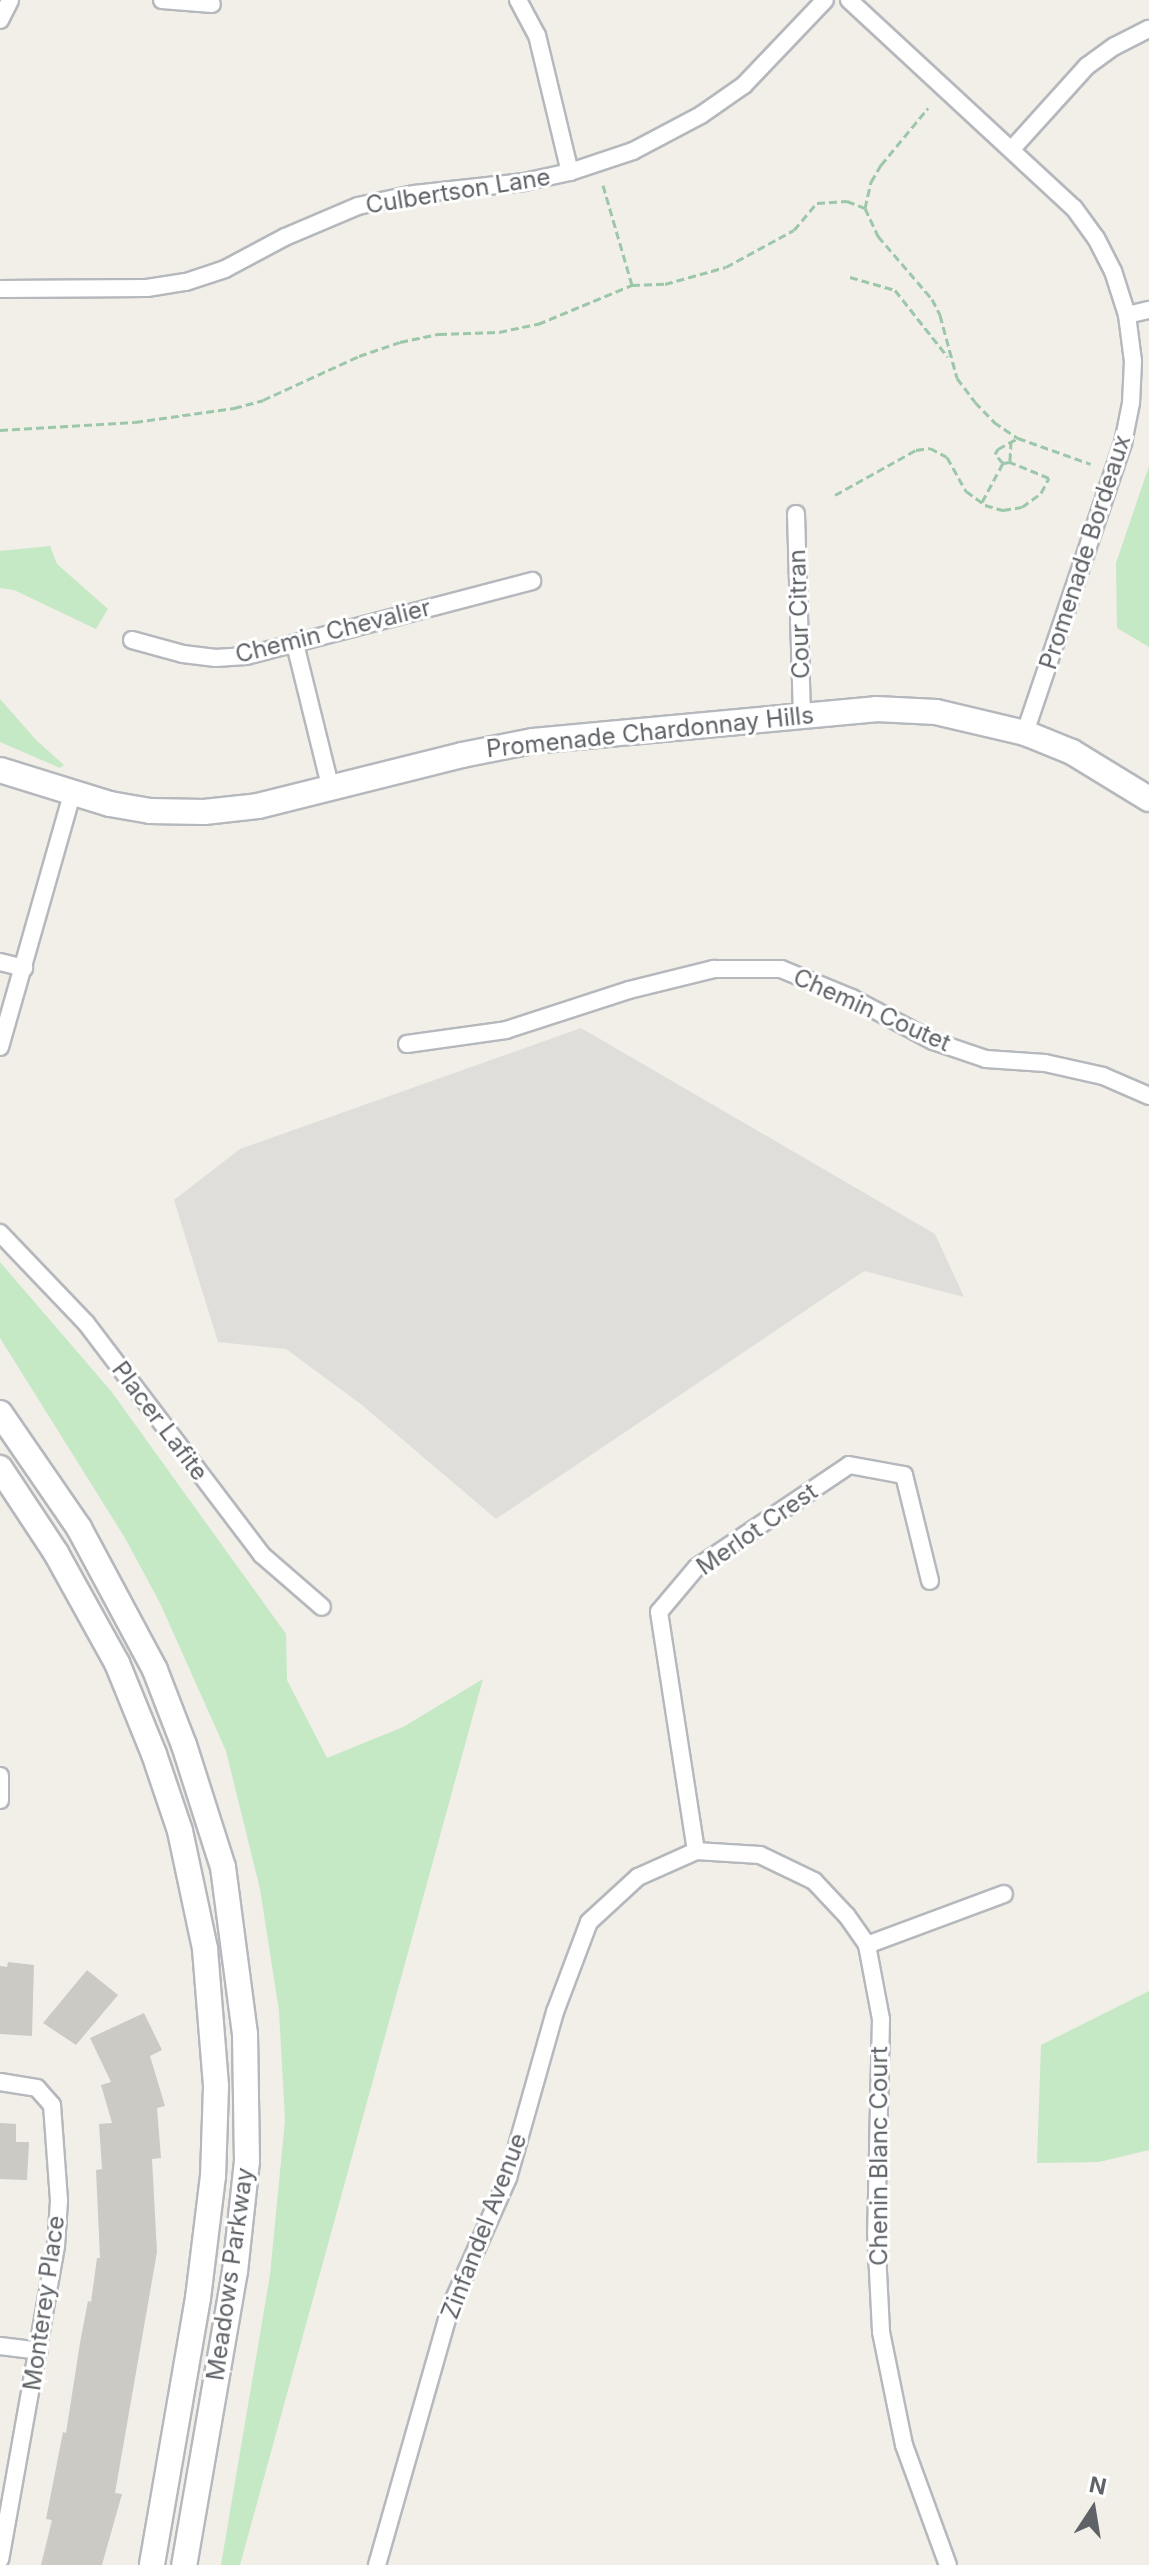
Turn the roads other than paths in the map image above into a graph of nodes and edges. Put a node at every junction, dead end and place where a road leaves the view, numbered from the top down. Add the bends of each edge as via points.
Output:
1 (10, 0) edge
2 (162, 0) edge
3 (518, 0) edge
4 (825, 0) edge
5 (849, 0) edge
6 (212, 4) dead end
7 (0, 20) edge
8 (1149, 29) edge
9 (1012, 149) junction
10 (570, 172) junction
11 (0, 289) edge
12 (1149, 310) edge
13 (1127, 315) junction
14 (796, 514) dead end
15 (532, 581) dead end
16 (132, 640) dead end
17 (295, 644) junction
18 (802, 714) junction
19 (1025, 733) junction
20 (0, 770) edge
21 (331, 789) junction
22 (72, 795) junction
23 (1149, 799) edge
24 (0, 962) edge
25 (24, 968) junction
26 (407, 1044) dead end
27 (0, 1047) edge
28 (1149, 1096) edge
29 (0, 1233) edge
30 (0, 1413) edge
31 (0, 1468) edge
32 (930, 1581) dead end
33 (322, 1607) dead end
34 (696, 1851) junction
35 (1004, 1894) dead end
36 (867, 1945) junction
37 (0, 2082) edge
38 (0, 2346) edge
39 (39, 2351) junction
40 (0, 2559) edge
41 (152, 2565) edge
42 (184, 2565) edge
43 (377, 2565) edge
44 (948, 2565) edge

1 - 7 street
2 - 6 street
3 - 10 street via 537,35
4 - 10 street, Culbertson Lane via 744,85 701,115 633,151
5 - 9 street, Promenade Bordeaux
8 - 9 street via 1087,66
9 - 13 street, Promenade Bordeaux via 1074,208 1096,238
10 - 11 street, Culbertson Lane via 358,206 186,282 147,288
12 - 13 street
13 - 19 street, Promenade Bordeaux via 1133,361 1123,443
14 - 18 street, Cour Citran
15 - 17 street, Chemin Chevalier
16 - 17 street, Chemin Chevalier via 216,658
17 - 21 street
18 - 19 main road, Promenade Chardonnay Hills via 936,712
18 - 21 main road, Promenade Chardonnay Hills via 533,741
19 - 23 main road, Promenade Chardonnay Hills via 1072,752
20 - 22 main road, Promenade Chardonnay Hills
21 - 22 main road, Promenade Chardonnay Hills via 204,812 150,811
22 - 25 street
24 - 25 street
25 - 27 street
26 - 28 street, Chemin Coutet via 506,1030 714,969 781,969 852,998 933,1041 986,1059 1045,1063 1103,1076
29 - 33 street, Placer Lafite via 86,1323 262,1555
30 - 42 main road, Meadows Parkway via 79,1528 149,1658 172,1708 223,1867 245,2034 247,2161 235,2271
31 - 41 main road, Meadows Parkway via 83,1598 135,1704 180,1831 205,1949 216,2087 213,2176 198,2298
32 - 34 street, Merlot Crest via 904,1475 849,1465 696,1568 659,1612
34 - 36 street, Chenin Blanc Court via 760,1855 814,1881
34 - 43 street, Zinfandel Avenue via 638,1877 589,1922 555,2012 508,2178 451,2306
35 - 36 street
36 - 44 street, Chenin Blanc Court via 881,2019 876,2232 881,2332 904,2445
37 - 39 street, Monterey Place via 37,2088 52,2105 59,2201
38 - 39 street
39 - 40 street, Monterey Place

